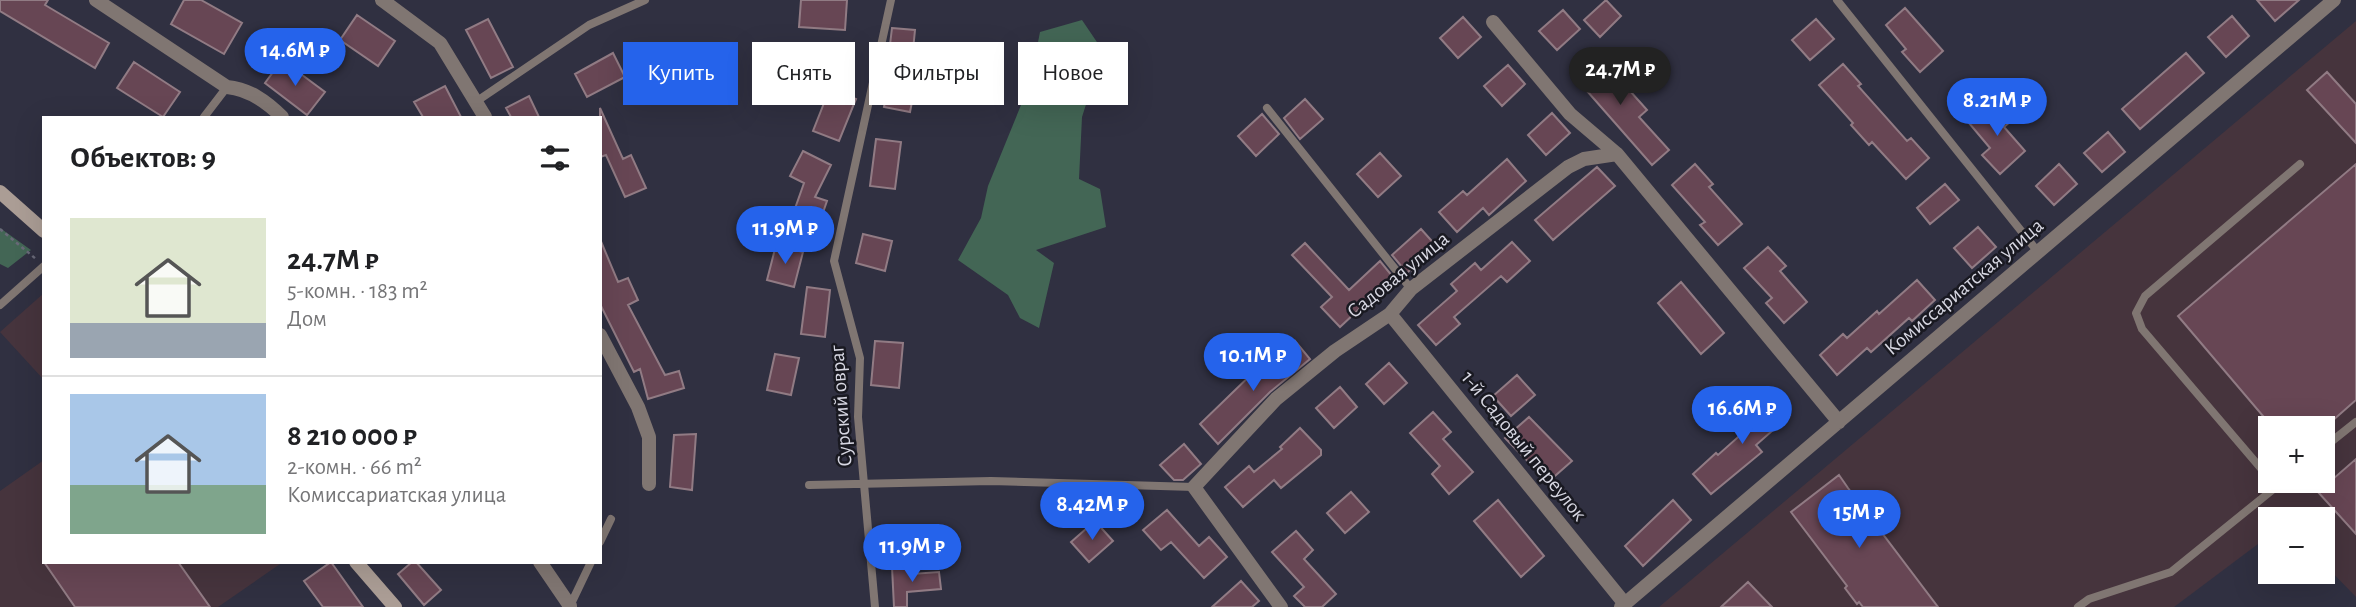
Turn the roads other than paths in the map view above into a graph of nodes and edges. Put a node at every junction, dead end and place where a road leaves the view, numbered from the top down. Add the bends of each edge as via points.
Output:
1 (96, 0) edge
2 (382, 0) edge
3 (644, 0) edge
4 (891, 0) edge
5 (1837, 0) edge
6 (2334, 0) edge
7 (1493, 22) dead end
8 (227, 86) junction
9 (477, 101) junction
10 (1267, 108) dead end
11 (205, 116) edge
12 (281, 116) edge
13 (484, 116) edge
14 (1617, 154) junction
15 (2300, 164) dead end
16 (0, 192) edge
17 (42, 229) edge
18 (2038, 252) junction
19 (42, 268) edge
20 (1410, 289) junction
21 (0, 305) edge
22 (1390, 314) junction
23 (602, 339) edge
24 (1839, 422) junction
25 (2356, 422) edge
26 (2335, 439) edge
27 (2258, 462) edge
28 (649, 484) dead end
29 (865, 484) junction
30 (809, 485) dead end
31 (1194, 486) junction
32 (2262, 493) edge
33 (611, 519) dead end
34 (602, 538) edge
35 (358, 564) edge
36 (541, 564) edge
37 (590, 564) edge
38 (1623, 605) edge
39 (396, 607) edge
40 (570, 607) edge
41 (875, 607) edge
42 (1281, 607) edge
43 (2078, 607) edge

1 - 8 street
2 - 9 street via 440,43
3 - 9 lane via 589,25
4 - 29 lane, Сурский овраг via 834,261 860,358 858,417
5 - 18 lane
6 - 18 street, Комиссариатская улица
7 - 14 street via 1570,114
8 - 11 lane
8 - 12 street via 242,88
9 - 13 street
10 - 20 lane
14 - 20 street, Садовая улица via 1584,159 1568,167
14 - 24 street
15 - 27 lane via 2145,296 2136,313 2142,329
16 - 17 street
18 - 24 street, Комиссариатская улица
19 - 21 lane
20 - 22 street, Садовая улица
22 - 31 street, Садовая улица via 1276,399
22 - 38 street, 1-й Садовый переулок
23 - 28 street via 649,437
24 - 38 street, Комиссариатская улица
25 - 26 lane
29 - 30 lane
29 - 31 lane via 991,481
29 - 41 lane, Сурский овраг
31 - 42 street
32 - 43 lane via 2171,572 2089,599
33 - 34 lane
35 - 39 street
36 - 40 street
37 - 40 lane

